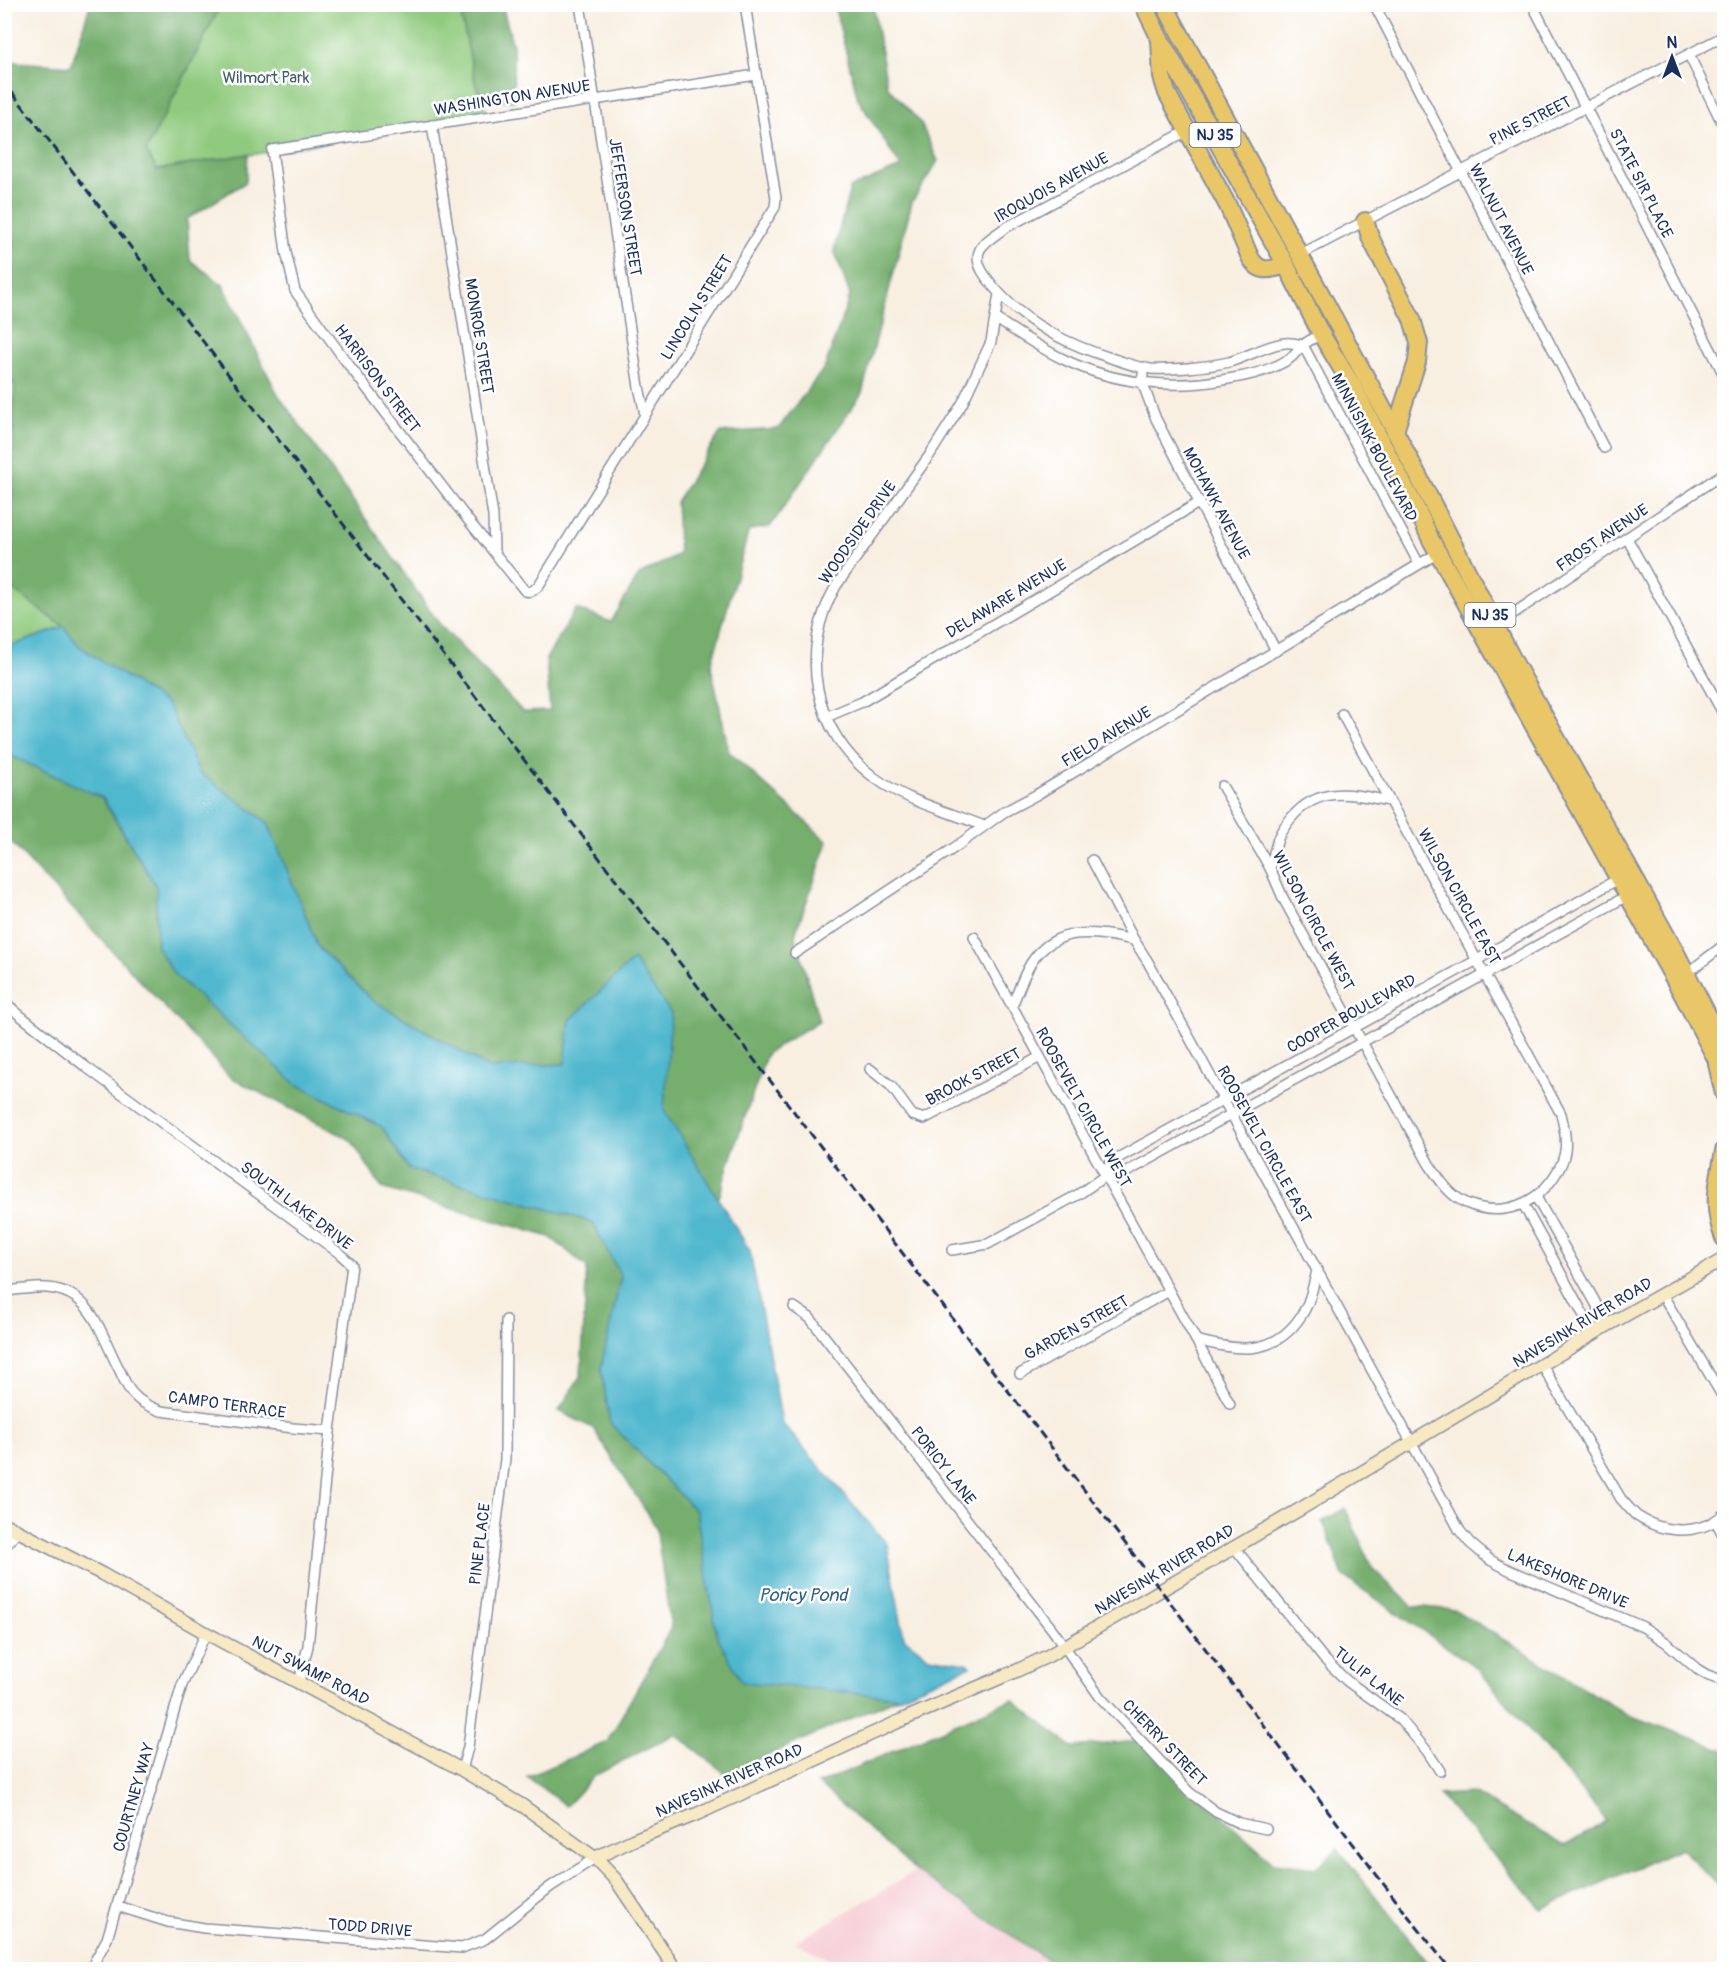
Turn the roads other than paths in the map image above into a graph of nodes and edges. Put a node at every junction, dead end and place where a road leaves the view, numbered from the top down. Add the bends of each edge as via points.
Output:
1 (580, 4) edge
2 (745, 4) edge
3 (1143, 4) edge
4 (1164, 4) edge
5 (1374, 4) edge
6 (1532, 4) edge
7 (1725, 36) edge
8 (1160, 39) junction
9 (1689, 55) junction
10 (756, 75) junction
11 (594, 100) junction
12 (1586, 108) junction
13 (432, 125) junction
14 (1725, 127) edge
15 (1187, 131) junction
16 (272, 150) joint
17 (1461, 172) junction
18 (1365, 221) junction
19 (1300, 254) junction
20 (1286, 265) junction
21 (999, 294) junction
22 (996, 319) junction
23 (1321, 334) junction
24 (1304, 345) junction
25 (1143, 367) junction
26 (1725, 375) edge
27 (1142, 382) junction
28 (645, 414) junction
29 (1395, 430) junction
30 (1604, 448) dead end
31 (1725, 473) edge
32 (1200, 502) junction
33 (1627, 537) junction
34 (494, 552) junction
35 (1438, 552) junction
36 (1419, 564) junction
37 (530, 592) joint
38 (1496, 625) junction
39 (1276, 651) junction
40 (1342, 714) dead end
41 (1725, 715) edge
42 (826, 717) junction
43 (1222, 786) dead end
44 (1389, 801) junction
45 (984, 826) junction
46 (1092, 860) dead end
47 (1270, 868) junction
48 (1618, 879) junction
49 (1628, 896) junction
50 (974, 937) dead end
51 (1134, 940) junction
52 (1725, 945) edge
53 (795, 953) dead end
54 (1478, 960) junction
55 (1485, 974) junction
56 (1686, 974) junction
57 (4, 1001) edge
58 (1012, 1006) junction
59 (1355, 1028) junction
60 (1362, 1042) junction
61 (1720, 1052) edge
62 (1040, 1057) junction
63 (870, 1069) dead end
64 (1725, 1074) edge
65 (1725, 1094) edge
66 (1224, 1100) junction
67 (1231, 1114) junction
68 (1725, 1151) edge
69 (1105, 1176) junction
70 (1536, 1197) junction
71 (1523, 1204) junction
72 (1725, 1238) edge
73 (952, 1250) dead end
74 (1725, 1259) edge
75 (1317, 1271) junction
76 (4, 1292) edge
77 (1169, 1292) junction
78 (1662, 1294) junction
79 (794, 1307) dead end
80 (506, 1320) dead end
81 (1608, 1325) junction
82 (1594, 1334) junction
83 (1196, 1340) junction
84 (1542, 1365) junction
85 (1020, 1374) dead end
86 (1725, 1399) edge
87 (1230, 1404) dead end
88 (330, 1431) junction
89 (1412, 1442) junction
90 (1725, 1514) edge
91 (1716, 1521) junction
92 (4, 1524) edge
93 (18, 1531) junction
94 (1725, 1536) edge
95 (1234, 1547) junction
96 (4, 1548) edge
97 (206, 1633) junction
98 (1064, 1647) junction
99 (1725, 1681) edge
100 (299, 1682) junction
101 (462, 1770) junction
102 (1440, 1771) dead end
103 (1266, 1828) dead end
104 (595, 1858) junction
105 (117, 1906) junction
106 (90, 1970) edge
107 (676, 1970) edge

1 - 11 street, JEFFERSON STREET
2 - 10 street, LINCOLN STREET
3 - 8 highway, NJ 35
4 - 19 highway, NJ 35
5 - 17 street, WALNUT AVENUE
6 - 12 street, STATE SIR PLACE
7 - 9 street, PINE STREET
8 - 15 highway via 1162,77
8 - 20 highway, NJ 35
9 - 12 street, PINE STREET
9 - 14 street
10 - 11 street, WASHINGTON AVENUE
10 - 28 street, LINCOLN STREET via 775,207
11 - 13 street, WASHINGTON AVENUE
11 - 28 street, JEFFERSON STREET
12 - 17 street, PINE STREET
12 - 26 street, STATE SIR PLACE
13 - 16 street, WASHINGTON AVENUE
13 - 34 street, MONROE STREET via 493,516
15 - 20 highway via 1255,265 1263,269
15 - 21 street, IROQUOIS AVENUE via 985,242 978,260
16 - 34 street, HARRISON STREET via 295,291
17 - 18 street, PINE STREET
17 - 30 street, WALNUT AVENUE
18 - 19 street, PINE STREET
18 - 29 highway via 1412,319 1419,343 1417,362
19 - 20 street, PINE STREET
19 - 29 highway, NJ 35
20 - 23 highway, NJ 35
21 - 22 street, WOODSIDE DRIVE
21 - 25 street via 1055,336 1087,351
22 - 27 street via 1064,360
22 - 42 street, WOODSIDE DRIVE via 987,352 962,404 826,603 818,629 815,661
23 - 24 street
23 - 35 highway, NJ 35 via 1353,387
24 - 25 street via 1284,343 1229,362 1201,366
24 - 27 street via 1289,359 1238,378 1188,385
24 - 36 street, MINNISINK BOULEVARD
25 - 27 street, MOHAWK AVENUE
27 - 32 street, MOHAWK AVENUE via 1156,419
28 - 37 street, LINCOLN STREET via 539,585
29 - 38 highway, NJ 35
31 - 33 street, FROST AVENUE
32 - 39 street, MOHAWK AVENUE
32 - 42 street, DELAWARE AVENUE via 862,702
33 - 38 street, FROST AVENUE
33 - 41 street
34 - 37 street, HARRISON STREET via 522,588
35 - 36 street, FIELD AVENUE
35 - 48 highway, NJ 35
36 - 39 street, FIELD AVENUE
38 - 56 highway, NJ 35
39 - 45 street, FIELD AVENUE
40 - 44 street, WILSON CIRCLE EAST
42 - 45 street, WOODSIDE DRIVE via 847,751 875,778 926,806
43 - 47 street, WILSON CIRCLE WEST
44 - 47 street via 1339,793 1310,802 1284,826
44 - 54 street, WILSON CIRCLE EAST
45 - 53 street, FIELD AVENUE
46 - 51 street, ROOSEVELT CIRCLE EAST
47 - 59 street, WILSON CIRCLE WEST
48 - 49 highway, NJ 35
48 - 54 street, COOPER BOULEVARD
49 - 55 street, COOPER BOULEVARD
49 - 61 highway, NJ 35 via 1684,997
50 - 58 street, ROOSEVELT CIRCLE WEST
51 - 58 street via 1098,933 1057,940 1034,960
51 - 66 street, ROOSEVELT CIRCLE EAST
52 - 56 street
54 - 55 street, WILSON CIRCLE EAST
54 - 59 street, COOPER BOULEVARD
55 - 60 street, COOPER BOULEVARD
55 - 70 street, WILSON CIRCLE EAST via 1563,1120 1562,1164
56 - 61 highway, NJ 35
57 - 88 street, SOUTH LAKE DRIVE via 352,1265
58 - 62 street, ROOSEVELT CIRCLE WEST
59 - 60 street, WILSON CIRCLE WEST
59 - 66 street, COOPER BOULEVARD
60 - 67 street, COOPER BOULEVARD
60 - 71 street, WILSON CIRCLE WEST via 1444,1186 1467,1204 1491,1209
61 - 64 highway, NJ 35
61 - 65 highway
62 - 63 street, BROOK STREET via 924,1119 912,1115 891,1086
62 - 69 street, ROOSEVELT CIRCLE WEST
66 - 67 street, ROOSEVELT CIRCLE EAST
66 - 69 street, COOPER BOULEVARD via 1112,1161
67 - 69 street, COOPER BOULEVARD via 1124,1174
67 - 75 street, ROOSEVELT CIRCLE EAST
68 - 72 highway via 1716,1209
69 - 73 street, COOPER BOULEVARD via 987,1244
69 - 77 street, ROOSEVELT CIRCLE WEST
70 - 71 street, WILSON CIRCLE WEST
70 - 81 street
71 - 82 street
74 - 78 main road, NAVESINK RIVER ROAD
75 - 83 street via 1301,1316 1278,1339 1245,1349
75 - 89 street, ROOSEVELT CIRCLE EAST
76 - 88 street, CAMPO TERRACE via 58,1289 81,1301 96,1319 130,1391 148,1406 161,1411
77 - 83 street, ROOSEVELT CIRCLE WEST
77 - 85 street, GARDEN STREET
78 - 81 main road, NAVESINK RIVER ROAD
78 - 86 street
79 - 98 street, PORICY LANE via 810,1318
80 - 101 street, PINE PLACE via 505,1459
81 - 82 main road, NAVESINK RIVER ROAD
82 - 84 main road, NAVESINK RIVER ROAD
83 - 87 street
84 - 89 main road, NAVESINK RIVER ROAD
84 - 91 street via 1635,1515 1658,1527 1679,1531
88 - 100 street, SOUTH LAKE DRIVE via 308,1646
89 - 95 main road, NAVESINK RIVER ROAD
89 - 99 street, LAKESHORE DRIVE via 1460,1531 1481,1554 1509,1570 1643,1627 1697,1669
90 - 91 street
91 - 94 street
92 - 93 main road, NUT SWAMP ROAD
93 - 96 street
93 - 97 main road, NUT SWAMP ROAD
95 - 98 main road, NAVESINK RIVER ROAD
95 - 102 street, TULIP LANE via 1324,1659 1347,1681 1400,1719
97 - 100 main road, NUT SWAMP ROAD
97 - 105 street, COURTNEY WAY via 182,1685
98 - 103 street, CHERRY STREET via 1100,1697 1189,1792 1239,1823
98 - 104 main road, NAVESINK RIVER ROAD
100 - 101 main road, NUT SWAMP ROAD
101 - 104 main road, NUT SWAMP ROAD via 523,1806
104 - 105 street, TODD DRIVE via 550,1887 485,1940 462,1948 204,1928 168,1922
104 - 107 main road, NUT SWAMP ROAD via 616,1880
105 - 106 street, COURTNEY WAY via 107,1939

